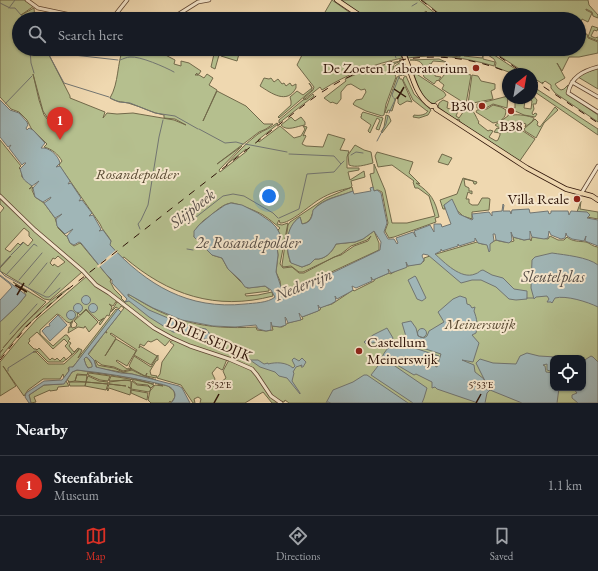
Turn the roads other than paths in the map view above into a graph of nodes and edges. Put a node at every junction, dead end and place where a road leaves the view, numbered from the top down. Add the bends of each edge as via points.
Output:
1 (27, 0) edge
2 (127, 0) edge
3 (208, 0) edge
4 (336, 0) edge
5 (57, 12) edge
6 (118, 12) edge
7 (182, 12) edge
8 (354, 12) edge
9 (403, 56) edge
10 (598, 67) edge
11 (571, 83) junction
12 (598, 97) edge
13 (598, 112) edge
14 (598, 166) edge
15 (582, 193) junction
16 (0, 196) edge
17 (598, 199) edge
18 (281, 403) edge

1 - 5 street via 38,8
2 - 6 street
3 - 7 street via 198,2
4 - 8 main road
9 - 15 main road via 417,89 432,107 523,166 566,189
10 - 11 street via 583,72
11 - 12 street
11 - 13 street via 568,93
14 - 15 street
15 - 17 main road
15 - 17 main road
16 - 18 street, DRIELSEDIJK via 97,286 110,293 144,321 190,346 252,369 271,396

